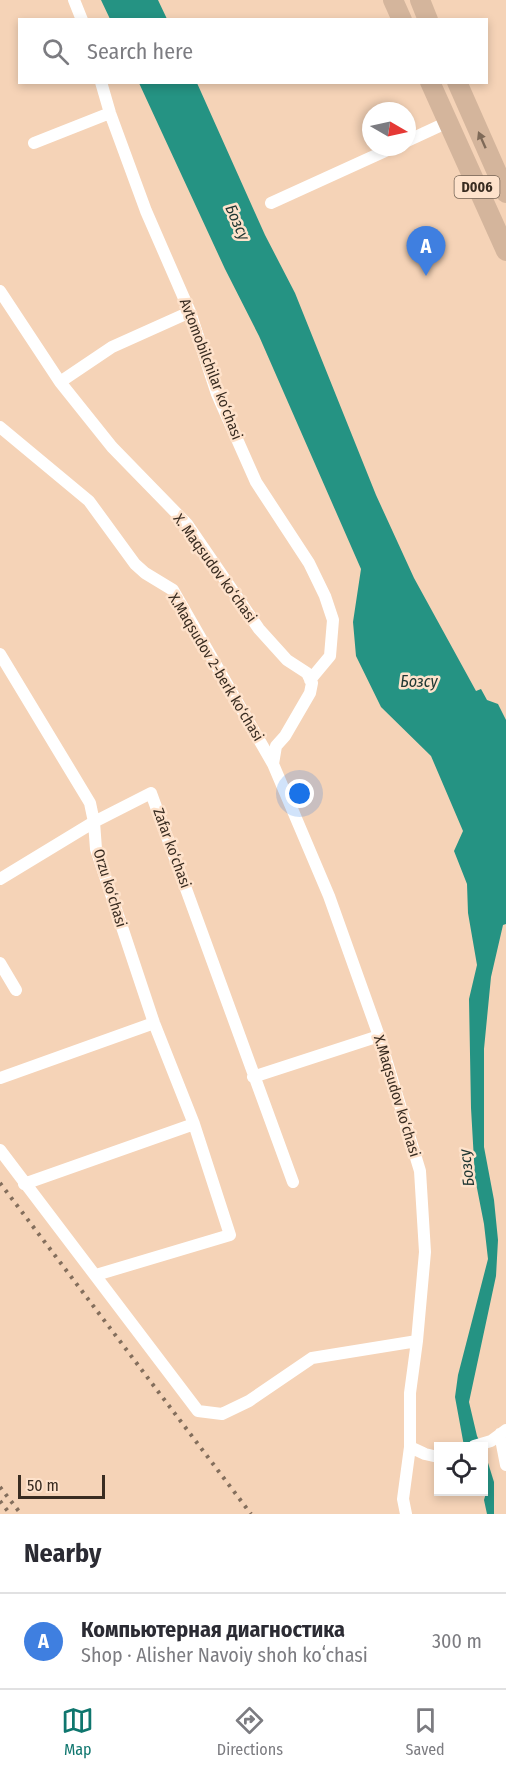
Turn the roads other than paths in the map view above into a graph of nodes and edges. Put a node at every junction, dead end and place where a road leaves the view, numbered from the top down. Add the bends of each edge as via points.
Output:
1 (74, 0) edge
2 (393, 0) edge
3 (420, 0) edge
4 (81, 18) edge
5 (401, 18) edge
6 (427, 18) edge
7 (102, 84) edge
8 (431, 84) edge
9 (458, 84) edge
10 (110, 113) junction
11 (448, 122) junction
12 (416, 137) edge
13 (34, 143) dead end
14 (374, 156) edge
15 (504, 185) edge
16 (480, 193) junction
17 (271, 203) dead end
18 (506, 251) edge
19 (0, 291) edge
20 (190, 312) junction
21 (60, 382) junction
22 (0, 427) edge
23 (1, 658) edge
24 (310, 680) junction
25 (273, 764) junction
26 (94, 822) junction
27 (0, 879) edge
28 (0, 963) edge
29 (16, 990) dead end
30 (154, 1023) junction
31 (379, 1036) junction
32 (253, 1077) junction
33 (0, 1078) edge
34 (194, 1124) junction
35 (0, 1150) edge
36 (293, 1182) dead end
37 (24, 1184) junction
38 (96, 1275) junction
39 (417, 1341) junction
40 (499, 1435) edge
41 (483, 1442) edge
42 (410, 1447) junction
43 (434, 1456) edge
44 (506, 1465) edge
45 (406, 1514) edge

1 - 4 street
2 - 5 main road
3 - 6 main road
7 - 10 street, Avtomobilchilar ko‘chasi
8 - 11 main road, D006
15 -> 9 main road, D006
10 - 13 street
10 - 20 street, Avtomobilchilar ko‘chasi via 146,211
11 - 12 street
11 - 16 main road, D006
14 - 17 street
15 - 16 main road
16 - 18 main road, D006
19 - 21 street, X. Maqsudov ko‘chasi
20 - 21 street via 112,347
20 - 24 street, Avtomobilchilar ko‘chasi via 217,394 256,482 309,564 333,620 330,656
21 - 24 street, X. Maqsudov ko‘chasi via 112,447 187,525 259,628
22 - 25 street, X.Maqsudov 2-berk ko‘chasi via 89,501 135,564 173,590
23 - 26 street via 90,803
24 - 25 street via 310,693 276,746
25 - 31 street, X.Maqsudov ko‘chasi via 328,896
26 - 27 street
26 - 30 street, Orzu ko‘chasi via 96,849
26 - 32 street, Zafar ko‘chasi via 151,793
28 - 29 street
30 - 33 street
30 - 34 street, Orzu ko‘chasi
31 - 32 street
31 - 39 street, X.Maqsudov ko‘chasi via 420,1171 425,1252
32 - 36 street, Zafar ko‘chasi
34 - 37 street
34 - 38 street, Orzu ko‘chasi via 230,1235
35 - 37 street
37 - 38 street
38 - 39 street via 198,1411 222,1414 249,1401 312,1358
39 - 42 street, X.Maqsudov ko‘chasi via 410,1393
40 - 41 street
40 - 44 street
42 - 43 street
42 - 45 street via 403,1499

